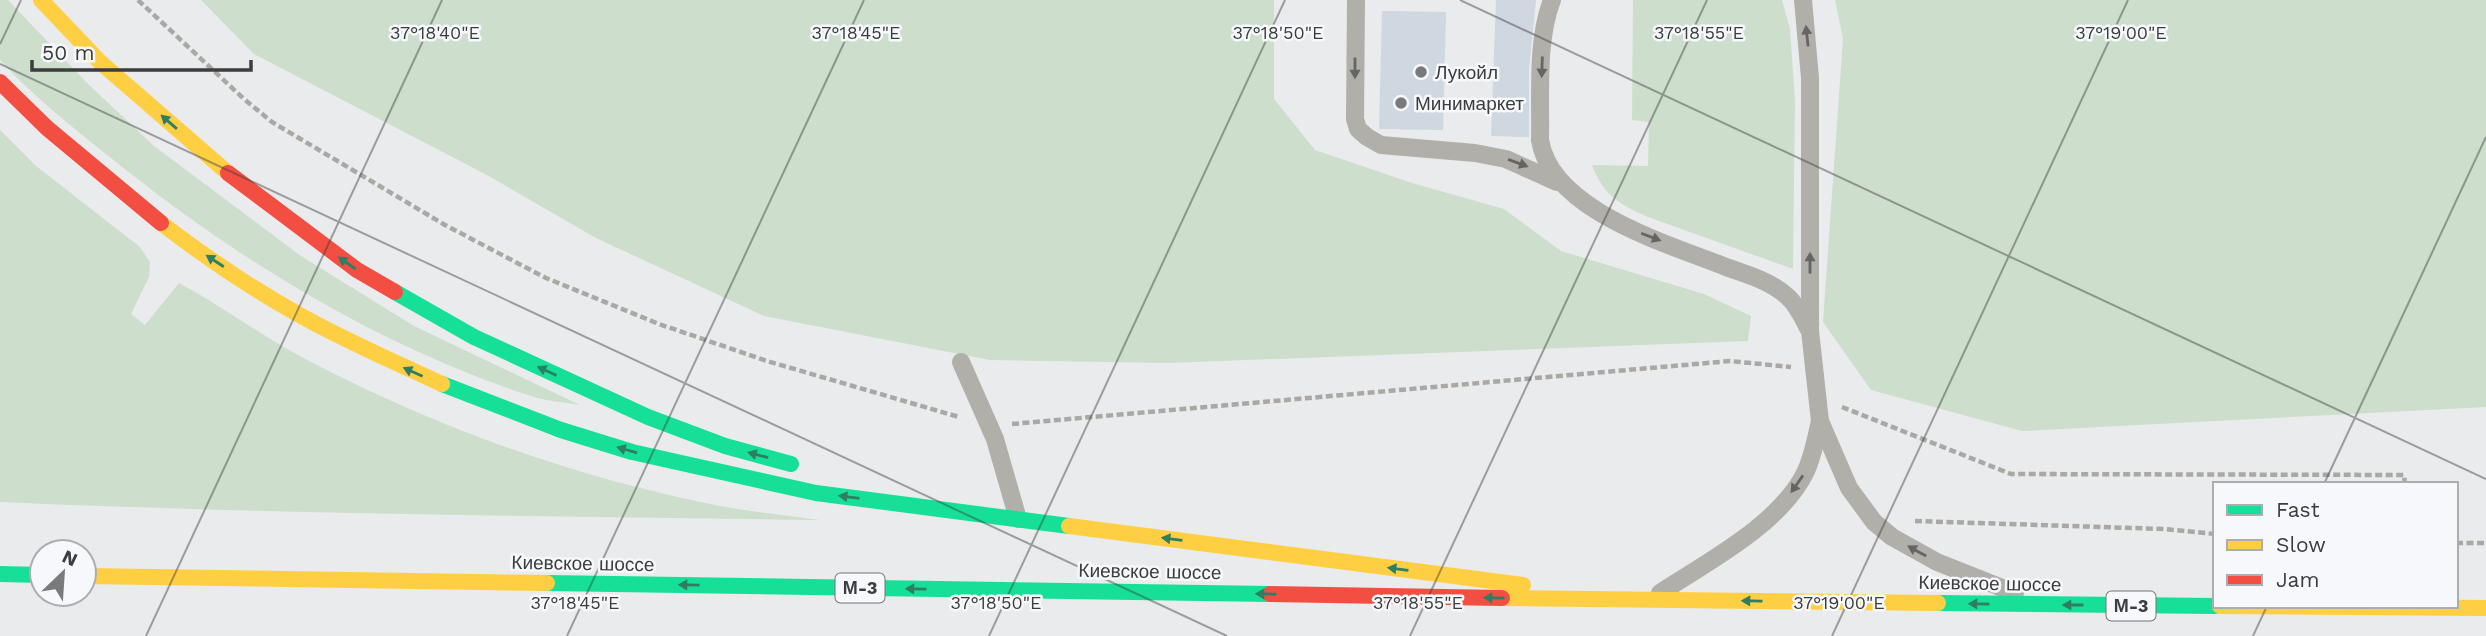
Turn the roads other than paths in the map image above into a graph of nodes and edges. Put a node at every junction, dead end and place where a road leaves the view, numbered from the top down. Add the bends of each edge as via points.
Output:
1 (41, 0) edge
2 (1356, 0) edge
3 (1552, 0) edge
4 (1803, 0) edge
5 (0, 82) edge
6 (1568, 188) junction
7 (1810, 331) junction
8 (961, 362) dead end
9 (1820, 421) junction
10 (805, 468) dead end
11 (859, 482) dead end
12 (965, 512) junction
13 (1018, 519) junction
14 (0, 575) edge
15 (28, 575) edge
16 (98, 576) edge
17 (1643, 600) junction
18 (2047, 605) junction
19 (2213, 606) edge
20 (2458, 608) edge
21 (2486, 608) edge

10 -> 1 main road via 725,446 648,417 474,337 357,270 241,184 100,62
2 -> 6 lane via 1355,118 1367,137 1381,145 1507,159
3 -> 6 lane via 1543,43 1540,141 1548,167
7 -> 4 lane via 1810,78
12 -> 5 main road via 816,493 713,472 561,430 456,391 294,312 186,242 47,128
6 -> 7 lane via 1639,233 1768,283 1790,298
7 - 9 lane
8 - 13 lane via 989,426
9 -> 17 lane via 1806,471 1780,506 1750,532
18 -> 9 lane via 1937,562 1892,537 1874,522 1849,488
11 - 12 main road
12 - 13 main road
17 -> 13 main road
14 - 15 main road
17 -> 16 main road, Киевское шоссе / М-3
18 -> 17 main road, Киевское шоссе / М-3
19 -> 18 main road, Киевское шоссе / М-3
20 - 21 main road

